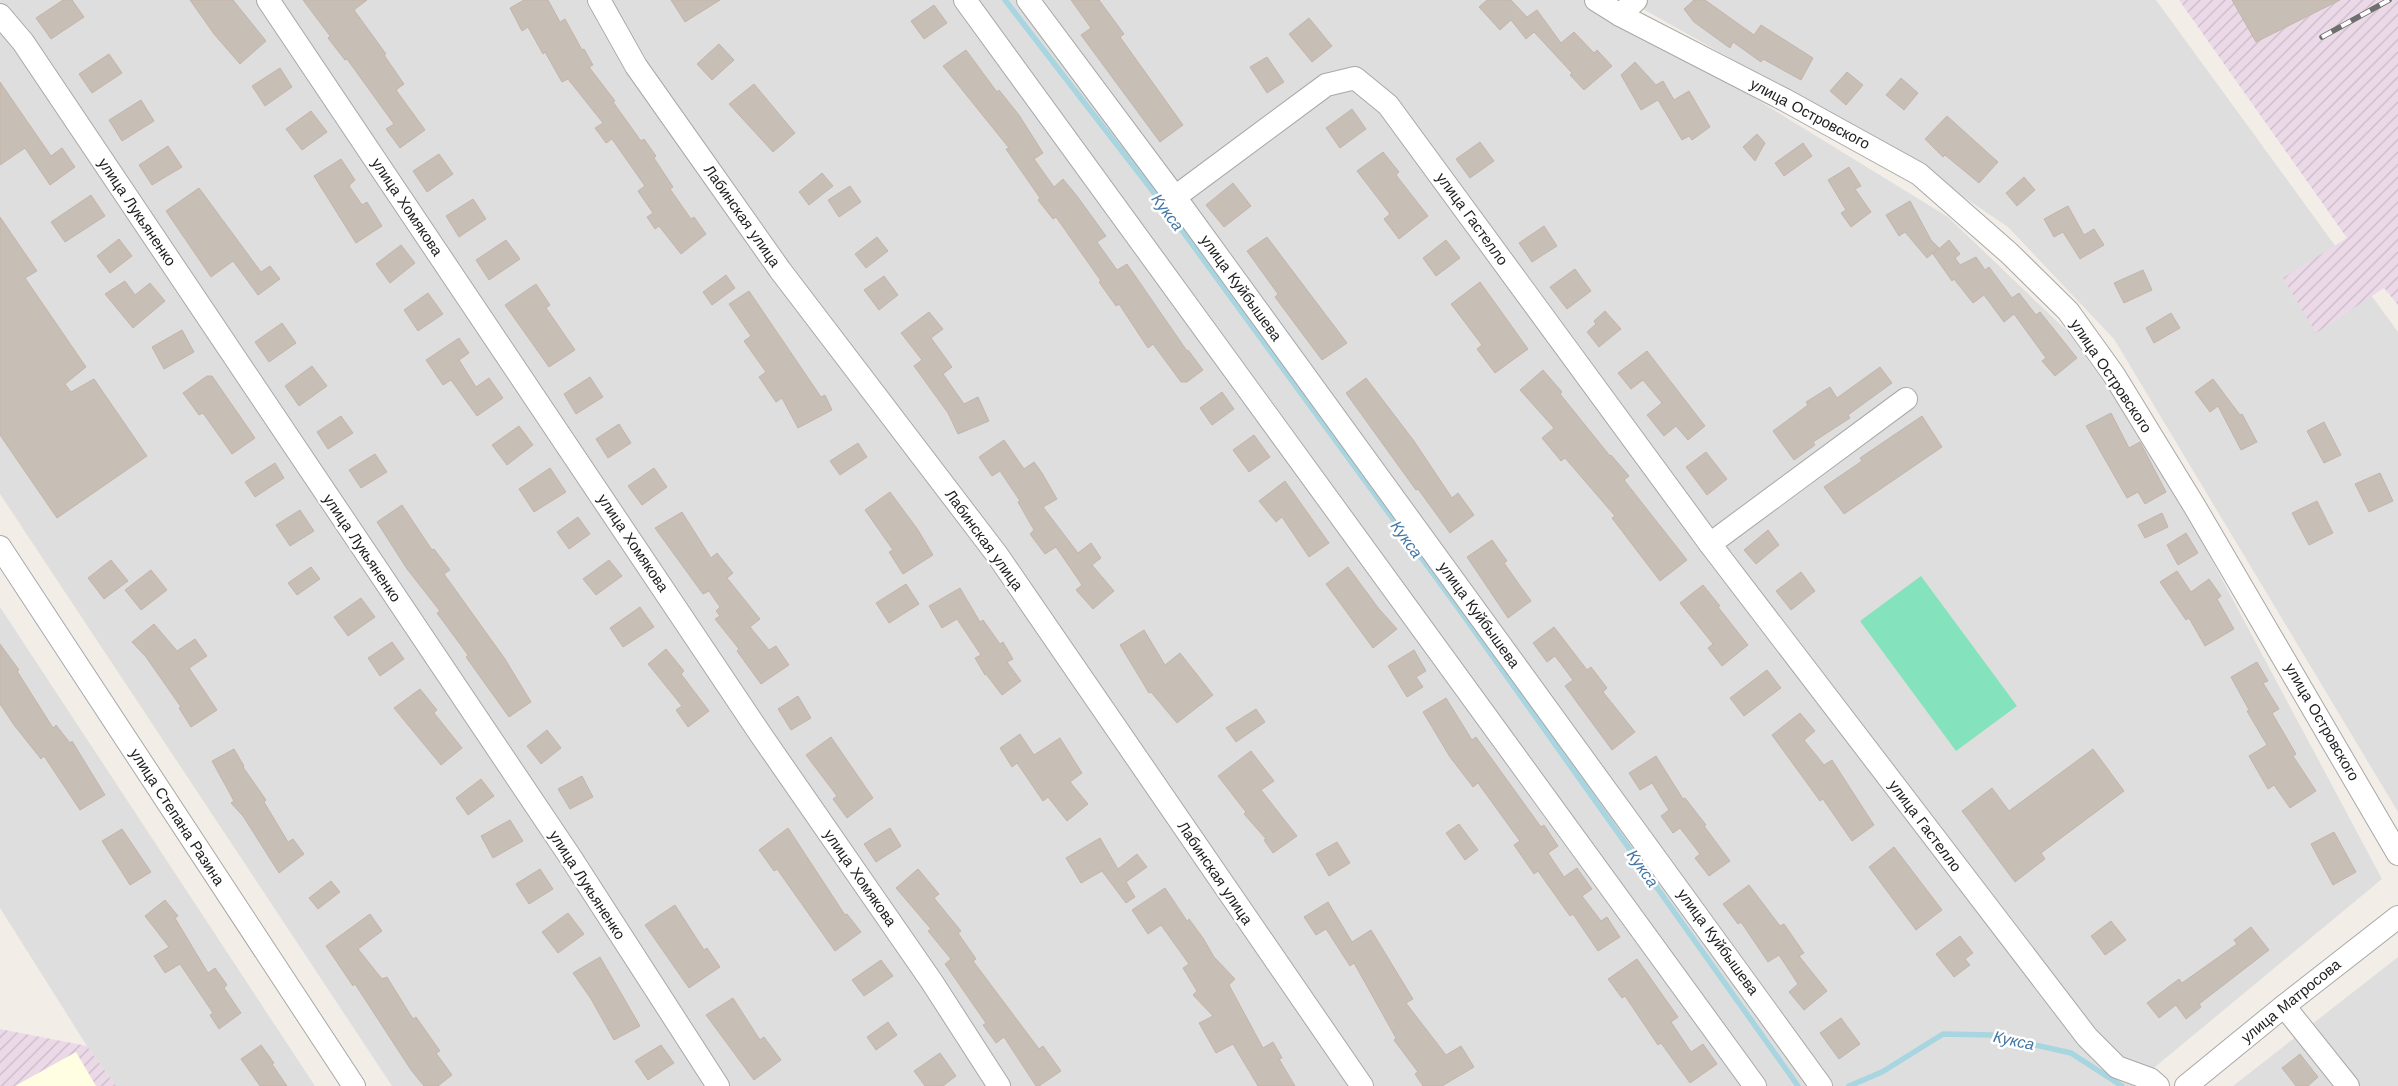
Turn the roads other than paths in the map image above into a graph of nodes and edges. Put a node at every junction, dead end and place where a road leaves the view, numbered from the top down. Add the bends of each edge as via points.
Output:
1 (268, 0) edge
2 (599, 0) edge
3 (966, 0) edge
4 (1028, 0) edge
5 (1596, 0) edge
6 (1628, 7) edge
7 (0, 15) edge
8 (1175, 197) junction
9 (1906, 399) dead end
10 (1710, 544) junction
11 (0, 547) edge
12 (2398, 854) edge
13 (2398, 917) edge
14 (2284, 1006) junction
15 (354, 1086) edge
16 (718, 1086) edge
17 (998, 1086) edge
18 (1362, 1086) edge
19 (1755, 1086) edge
20 (1821, 1086) edge
21 (2158, 1086) edge
22 (2186, 1086) edge
23 (2348, 1086) edge

1 - 17 street, улица Хомякова via 761,735 932,982
2 - 18 street, Лабинская улица via 642,74 780,270 998,556
3 - 19 street
4 - 8 street, улица Куйбышева
5 - 6 street, улица Островского
6 - 12 street, улица Островского via 1785,100 1919,174 2009,253 2068,311 2114,375 2268,629
7 - 16 street, улица Лукьяненко via 23,42 565,850
8 - 10 street, улица Гастелло via 1326,85 1355,78 1388,105
8 - 20 street, улица Куйбышева
9 - 10 street
10 - 21 street, улица Гастелло via 2086,1037 2117,1067 2150,1079
11 - 15 street, улица Степана Разина
13 - 14 street, улица Матросова
14 - 22 street, улица Матросова
14 - 23 street

